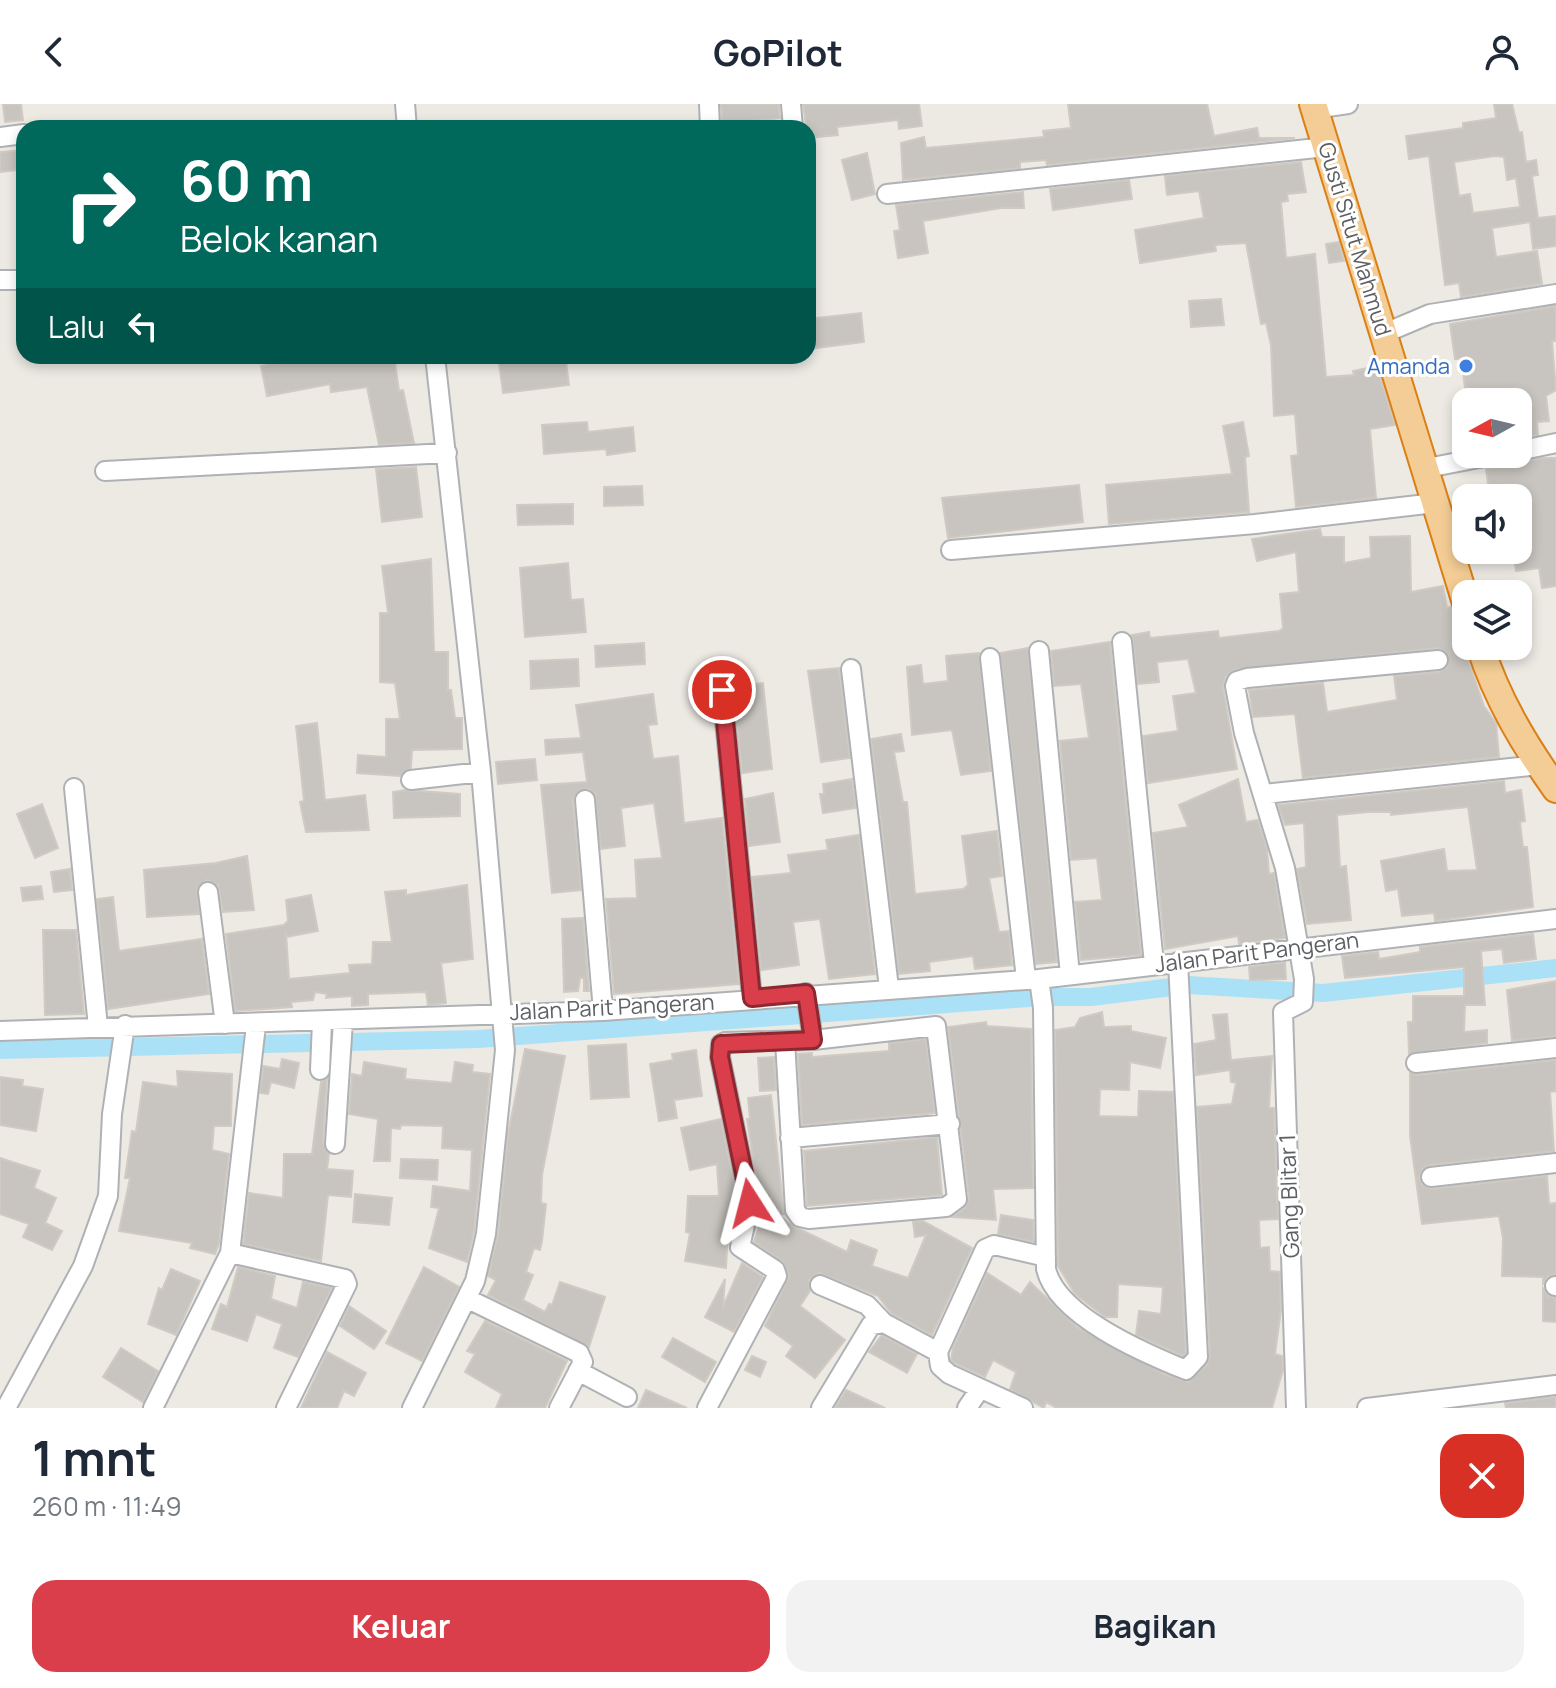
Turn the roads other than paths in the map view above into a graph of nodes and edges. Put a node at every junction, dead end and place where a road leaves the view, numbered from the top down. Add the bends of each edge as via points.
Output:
1 (1348, 104) edge
2 (1314, 106) edge
3 (1326, 147) junction
4 (887, 194) dead end
5 (1556, 294) edge
6 (1385, 333) junction
7 (436, 364) edge
8 (1556, 443) edge
9 (1532, 448) edge
10 (447, 453) junction
11 (1452, 463) edge
12 (1427, 468) junction
13 (105, 471) dead end
14 (1435, 503) junction
15 (951, 550) dead end
16 (1459, 580) edge
17 (1122, 642) dead end
18 (1039, 651) dead end
19 (990, 658) dead end
20 (1438, 660) dead end
21 (1486, 660) edge
22 (851, 669) dead end
23 (722, 690) dead end
24 (1539, 765) junction
25 (481, 772) junction
26 (411, 780) dead end
27 (74, 788) dead end
28 (1556, 789) edge
29 (1264, 794) junction
30 (585, 800) dead end
31 (208, 892) dead end
32 (1556, 919) edge
33 (1299, 947) junction
34 (1154, 964) junction
35 (1178, 968) junction
36 (1070, 975) junction
37 (1035, 981) junction
38 (889, 988) junction
39 (752, 998) junction
40 (806, 998) junction
41 (603, 1011) junction
42 (504, 1019) junction
43 (342, 1022) junction
44 (225, 1024) junction
45 (98, 1027) junction
46 (256, 1029) junction
47 (0, 1031) edge
48 (812, 1035) junction
49 (121, 1040) junction
50 (785, 1041) junction
51 (1556, 1048) edge
52 (1416, 1063) dead end
53 (950, 1124) junction
54 (790, 1138) junction
55 (335, 1144) dead end
56 (1556, 1163) edge
57 (1431, 1177) dead end
58 (230, 1253) junction
59 (1046, 1257) junction
60 (820, 1285) dead end
61 (468, 1299) junction
62 (884, 1323) junction
63 (938, 1352) junction
64 (578, 1371) junction
65 (1556, 1385) edge
66 (980, 1389) junction
67 (627, 1397) dead end
68 (1431, 1403) edge
69 (6, 1408) edge
70 (153, 1408) edge
71 (286, 1408) edge
72 (412, 1408) edge
73 (559, 1408) edge
74 (707, 1408) edge
75 (821, 1408) edge
76 (967, 1408) edge
77 (1023, 1408) edge
78 (1296, 1408) edge
79 (1367, 1408) edge

1 - 2 street
2 - 3 highway, Gusti Situt Mahmud
3 - 4 street
3 - 6 highway, Gusti Situt Mahmud
5 - 6 street via 1430,314
6 - 12 highway, Gusti Situt Mahmud
7 - 10 street
8 - 9 street
10 - 13 street
10 - 25 street
11 - 12 street
12 - 14 highway, Gusti Situt Mahmud
14 - 15 street
14 - 16 highway, Gusti Situt Mahmud
17 - 34 street
18 - 36 street
19 - 37 street
20 - 29 street via 1237,681 1235,698
21 - 24 highway via 1512,723
22 - 38 street
23 - 39 street
24 - 28 highway
24 - 29 street
25 - 26 street
25 - 42 street
27 - 45 street
29 - 33 street
30 - 41 street
31 - 44 street
32 - 33 street, Jalan Parit Pangeran
33 - 35 street, Jalan Parit Pangeran
33 - 78 street, Gang Blitar 1 via 1303,1002 1283,1012
34 - 35 street, Jalan Parit Pangeran
34 - 36 street, Jalan Parit Pangeran
35 - 59 street via 1198,1357 1194,1364 1186,1370 1158,1359 1080,1313 1050,1284
36 - 37 street, Jalan Parit Pangeran
37 - 38 street, Jalan Parit Pangeran
37 - 59 street via 1043,1008
38 - 40 street, Jalan Parit Pangeran
39 - 40 street, Jalan Parit Pangeran
39 - 41 street, Jalan Parit Pangeran
40 - 48 street
41 - 42 street, Jalan Parit Pangeran
42 - 43 street, Jalan Parit Pangeran
42 - 61 street via 486,1234
43 - 46 street, Jalan Parit Pangeran via 321,1045
43 - 55 street
44 - 46 street, Jalan Parit Pangeran
44 - 49 street, Jalan Parit Pangeran
45 - 47 street, Jalan Parit Pangeran
45 - 49 street, Jalan Parit Pangeran
46 - 58 street
48 - 50 street
48 - 53 street via 932,1025 938,1030
49 - 69 street via 108,1196 83,1266
50 - 54 street
50 - 74 street via 725,1042 720,1049 750,1203 740,1247 777,1276
51 - 52 street
53 - 54 street
53 - 54 street via 957,1199 953,1205 809,1219 795,1210
56 - 57 street
58 - 70 street
58 - 71 street via 323,1273 347,1284
59 - 63 street via 994,1245 985,1249
60 - 62 street via 867,1305
61 - 64 street via 579,1353 583,1362
61 - 72 street
62 - 63 street
62 - 75 street via 871,1325
63 - 66 street via 940,1366 949,1374
64 - 67 street
64 - 73 street
65 - 68 street
66 - 76 street
66 - 77 street
68 - 79 street

